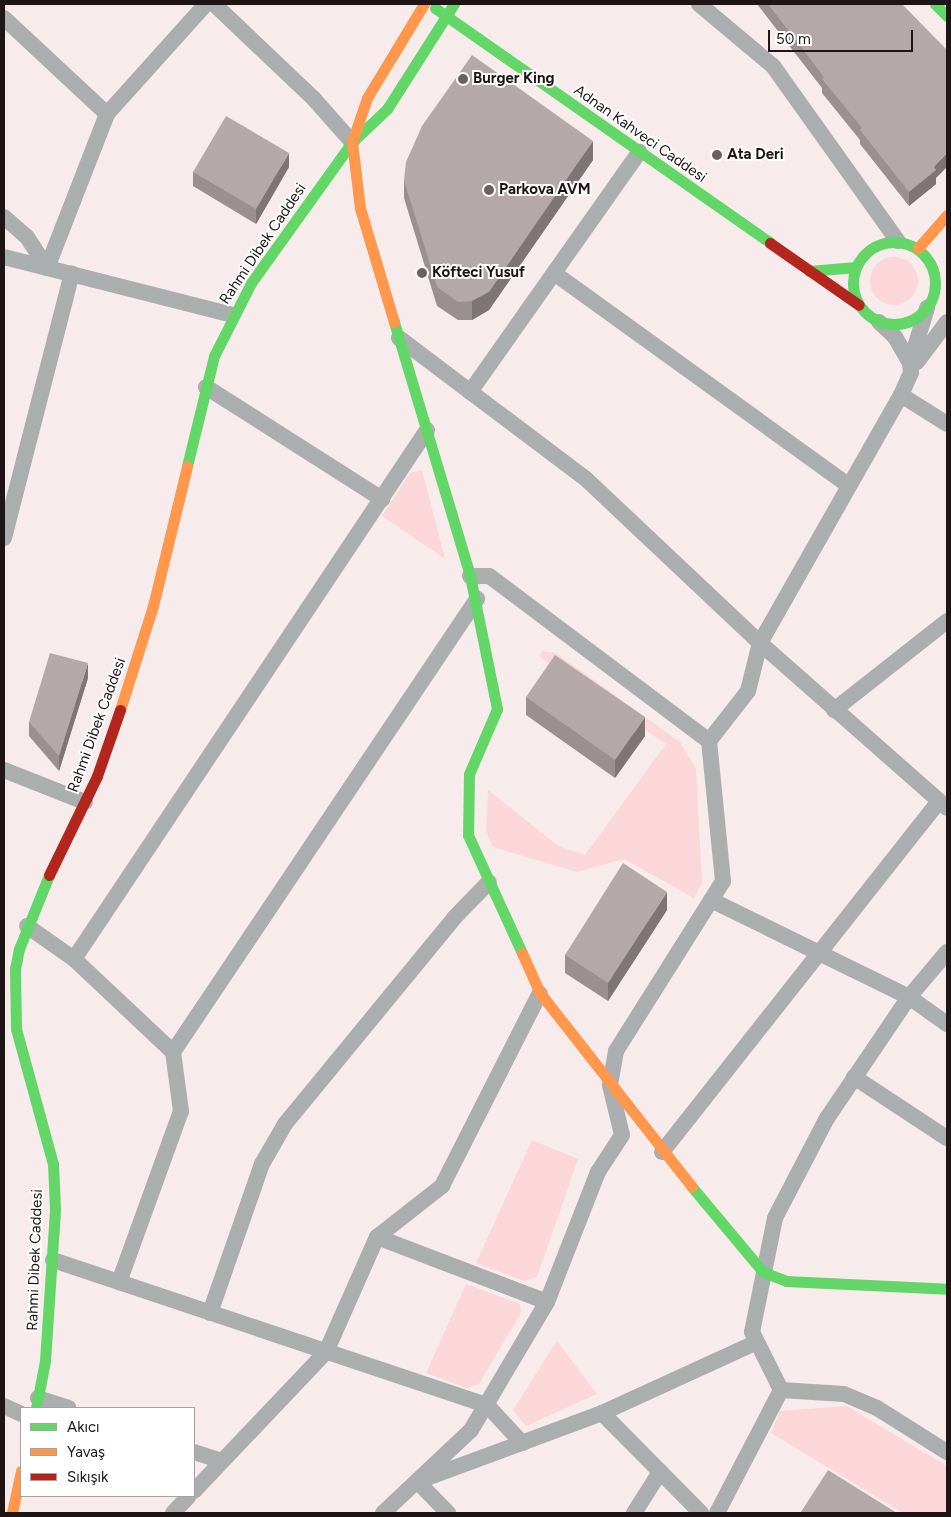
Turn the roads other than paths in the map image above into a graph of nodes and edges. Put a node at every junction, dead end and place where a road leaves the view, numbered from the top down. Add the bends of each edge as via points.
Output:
1 (206, 4) edge
2 (214, 4) edge
3 (424, 4) edge
4 (430, 4) edge
5 (454, 4) edge
6 (699, 4) edge
7 (446, 17) junction
8 (4, 18) edge
9 (107, 114) junction
10 (352, 142) junction
11 (639, 152) junction
12 (947, 215) edge
13 (4, 217) edge
14 (898, 241) junction
15 (918, 248) junction
16 (4, 257) edge
17 (931, 263) junction
18 (856, 267) junction
19 (47, 268) junction
20 (947, 270) edge
21 (809, 271) junction
22 (554, 273) junction
23 (72, 274) junction
24 (947, 298) edge
25 (930, 302) junction
26 (859, 305) junction
27 (233, 315) junction
28 (879, 322) junction
29 (947, 322) edge
30 (399, 338) junction
31 (911, 368) junction
32 (206, 387) junction
33 (470, 392) junction
34 (901, 395) junction
35 (947, 424) edge
36 (427, 430) junction
37 (849, 486) junction
38 (382, 499) junction
39 (4, 538) edge
40 (470, 576) junction
41 (476, 599) junction
42 (947, 621) edge
43 (760, 644) junction
44 (834, 710) junction
45 (709, 741) junction
46 (4, 770) edge
47 (85, 802) junction
48 (943, 805) edge
49 (489, 882) junction
50 (711, 900) junction
51 (27, 926) junction
52 (947, 952) edge
53 (819, 953) junction
54 (74, 959) junction
55 (540, 993) junction
56 (909, 997) junction
57 (947, 1024) edge
58 (11, 1033) edge
59 (173, 1052) junction
60 (854, 1077) junction
61 (610, 1085) junction
62 (947, 1138) edge
63 (662, 1152) junction
64 (377, 1236) junction
65 (54, 1260) junction
66 (764, 1272) junction
67 (119, 1282) junction
68 (947, 1288) edge
69 (547, 1302) junction
70 (210, 1313) junction
71 (757, 1342) junction
72 (326, 1352) junction
73 (780, 1390) junction
74 (37, 1403) edge
75 (487, 1405) junction
76 (4, 1406) edge
77 (62, 1407) edge
78 (602, 1413) junction
79 (20, 1414) edge
80 (522, 1444) junction
81 (195, 1452) edge
82 (947, 1452) edge
83 (221, 1461) junction
84 (660, 1472) junction
85 (20, 1476) edge
86 (417, 1481) junction
87 (195, 1490) edge
88 (188, 1497) edge
89 (12, 1513) edge
90 (173, 1513) edge
91 (383, 1513) edge
92 (448, 1513) edge
93 (634, 1513) edge
94 (700, 1513) edge
95 (717, 1513) edge

1 - 9 street
2 - 10 street via 314,99
3 - 10 street, Rahmi Dibek Caddesi via 368,98
4 - 7 street, Adnan Kahveci Caddesi
5 - 7 street, Rahmi Dibek Caddesi
6 - 14 street via 773,66
7 - 10 street, Rahmi Dibek Caddesi via 387,108
7 - 11 street, Adnan Kahveci Caddesi
8 - 9 street
9 - 19 street
10 - 27 street, Rahmi Dibek Caddesi via 251,283
10 - 30 street via 360,208
11 - 21 street, Adnan Kahveci Caddesi
11 - 22 street
12 - 15 street
13 - 19 street via 27,237
14 - 15 street
14 - 18 street via 873,247
15 - 17 street
16 - 19 street
17 - 20 street
17 - 25 street via 935,274
18 - 21 street
18 - 26 street via 854,293
19 - 23 street
21 - 26 street, Adnan Kahveci Caddesi
22 - 33 street
22 - 37 street
23 - 27 street
23 - 39 street
24 - 25 street
25 - 28 street via 905,323
25 - 31 street
26 - 28 street
27 - 32 street, Rahmi Dibek Caddesi via 214,356
28 - 31 street via 895,337
29 - 31 street
30 - 33 street
30 - 36 street
31 - 34 street
32 - 38 street
32 - 47 street, Rahmi Dibek Caddesi via 153,606 109,744
33 - 43 street via 586,479
34 - 35 street
34 - 37 street
36 - 38 street
36 - 40 street
37 - 43 street
38 - 54 street
40 - 41 street
40 - 45 street via 489,576
41 - 49 street via 497,709 469,774 468,835
41 - 59 street
42 - 44 street
43 - 44 street
43 - 45 street via 748,691
44 - 48 street
45 - 50 street via 723,881
46 - 47 street
47 - 51 street, Rahmi Dibek Caddesi
48 - 53 street
49 - 55 street
49 - 70 street via 454,918 285,1124 262,1164
50 - 53 street
50 - 61 street via 616,1051
51 - 54 street
51 - 58 street, Rahmi Dibek Caddesi via 15,969
52 - 56 street
53 - 56 street
53 - 63 street
54 - 59 street
55 - 61 street
55 - 64 street via 442,1186
56 - 57 street
56 - 60 street
58 - 65 street, Rahmi Dibek Caddesi via 53,1164
59 - 67 street via 182,1110
60 - 62 street
60 - 66 street via 827,1118 775,1218
61 - 63 street
61 - 69 street via 622,1135 598,1172
63 - 66 street
64 - 69 street
64 - 72 street
65 - 67 street
65 - 74 street, Rahmi Dibek Caddesi via 45,1361
66 - 68 street via 786,1281
66 - 71 street via 752,1332
67 - 70 street
69 - 75 street
70 - 72 street
71 - 73 street
71 - 78 street
72 - 75 street
72 - 83 street
73 - 82 street via 844,1394 877,1408
73 - 95 street
74 - 77 street
75 - 80 street
75 - 86 street via 471,1430
76 - 79 street
78 - 80 street
78 - 84 street
80 - 86 street
81 - 83 street
83 - 87 street
84 - 93 street
84 - 94 street
85 - 89 street
86 - 91 street
86 - 92 street
88 - 90 street

